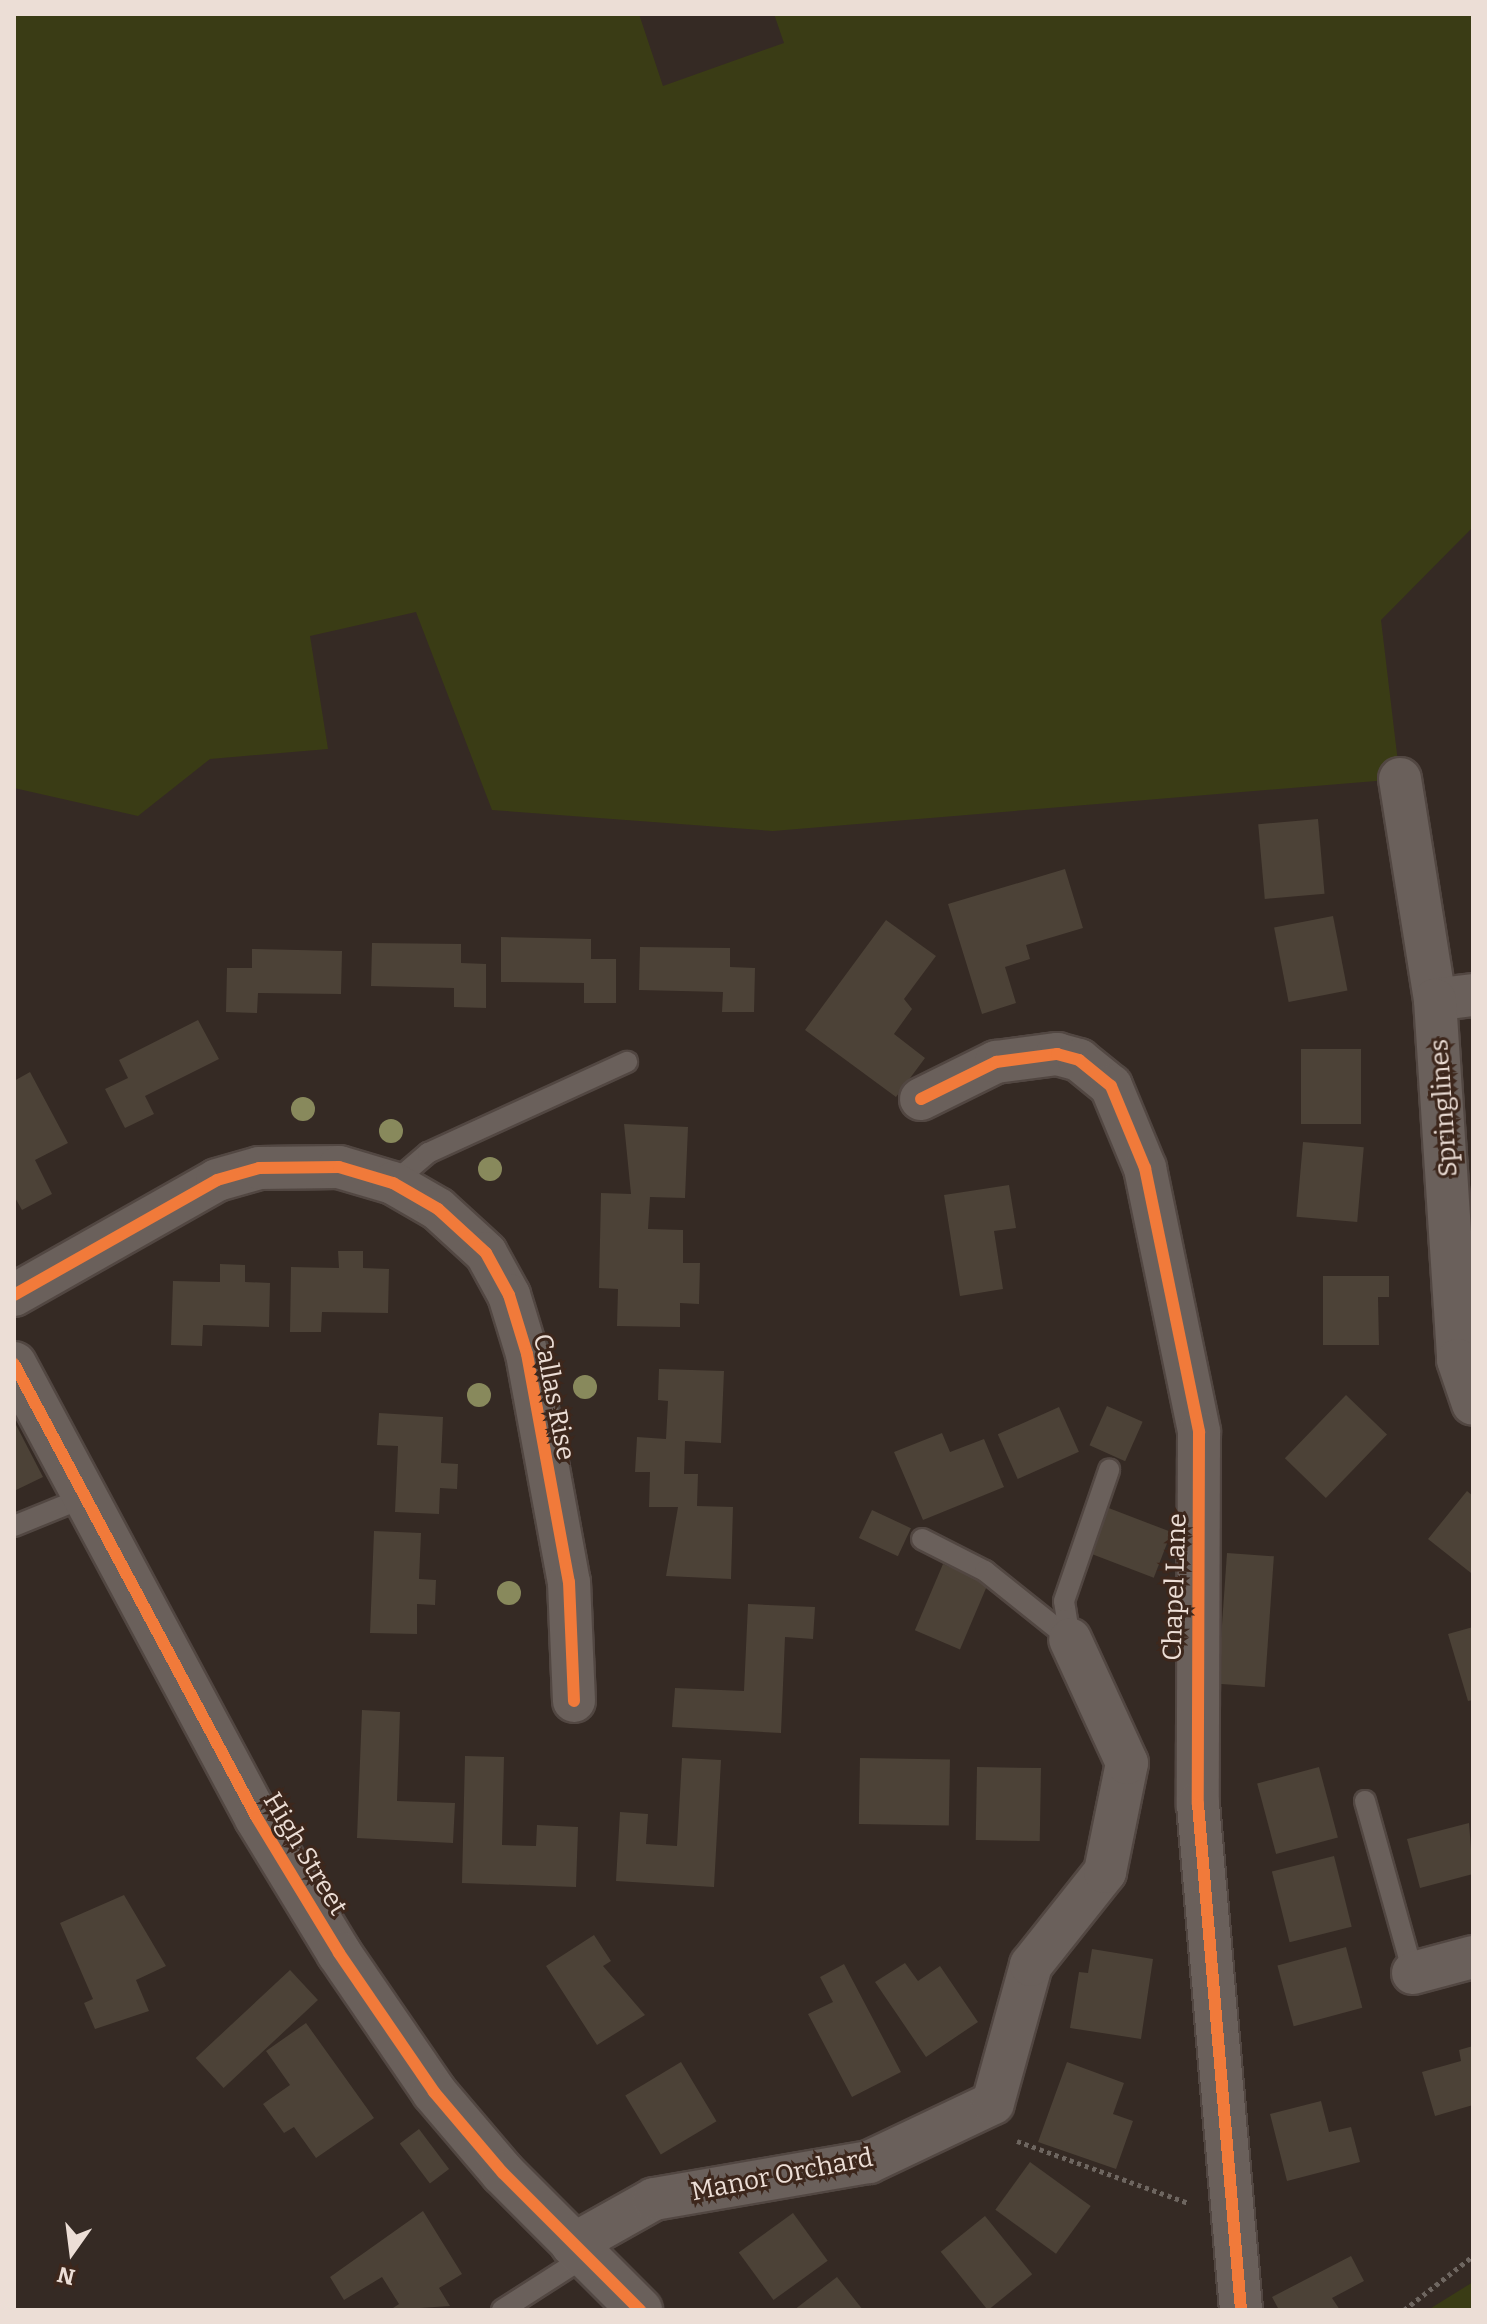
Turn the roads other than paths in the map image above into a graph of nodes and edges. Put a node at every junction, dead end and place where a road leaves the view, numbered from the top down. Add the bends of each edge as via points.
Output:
1 (1400, 779) dead end
2 (1454, 998) edge
3 (627, 1062) dead end
4 (921, 1099) dead end
5 (393, 1183) junction
6 (14, 1295) edge
7 (14, 1364) edge
8 (1473, 1404) edge
9 (1109, 1470) dead end
10 (85, 1497) junction
11 (14, 1526) edge
12 (922, 1539) dead end
13 (1070, 1639) junction
14 (574, 1701) dead end
15 (1365, 1801) dead end
16 (1470, 1968) edge
17 (1413, 1973) joint
18 (579, 2251) junction
19 (502, 2310) edge
20 (640, 2310) edge
21 (1241, 2310) edge

1 - 2 street, Springlines
2 - 8 street, Springlines via 1458,1360
3 - 5 lane via 428,1153
4 - 21 street, Chapel Lane via 996,1062 1057,1054 1079,1060 1111,1086 1145,1168 1199,1432 1198,1804
5 - 6 street, Callas Rise via 339,1167 259,1168 217,1180
5 - 14 street, Callas Rise via 438,1209 486,1253 509,1295 569,1582
7 - 10 street, High Street
9 - 13 lane via 1064,1601
10 - 11 lane
10 - 18 street, High Street via 257,1818 339,1953 434,2092
12 - 13 lane via 985,1571
13 - 18 street, Manor Orchard via 1127,1763 1105,1872 1031,1965 993,2103 963,2123 869,2162 654,2199
15 - 17 lane
16 - 17 street
18 - 19 lane
18 - 20 street, High Street

